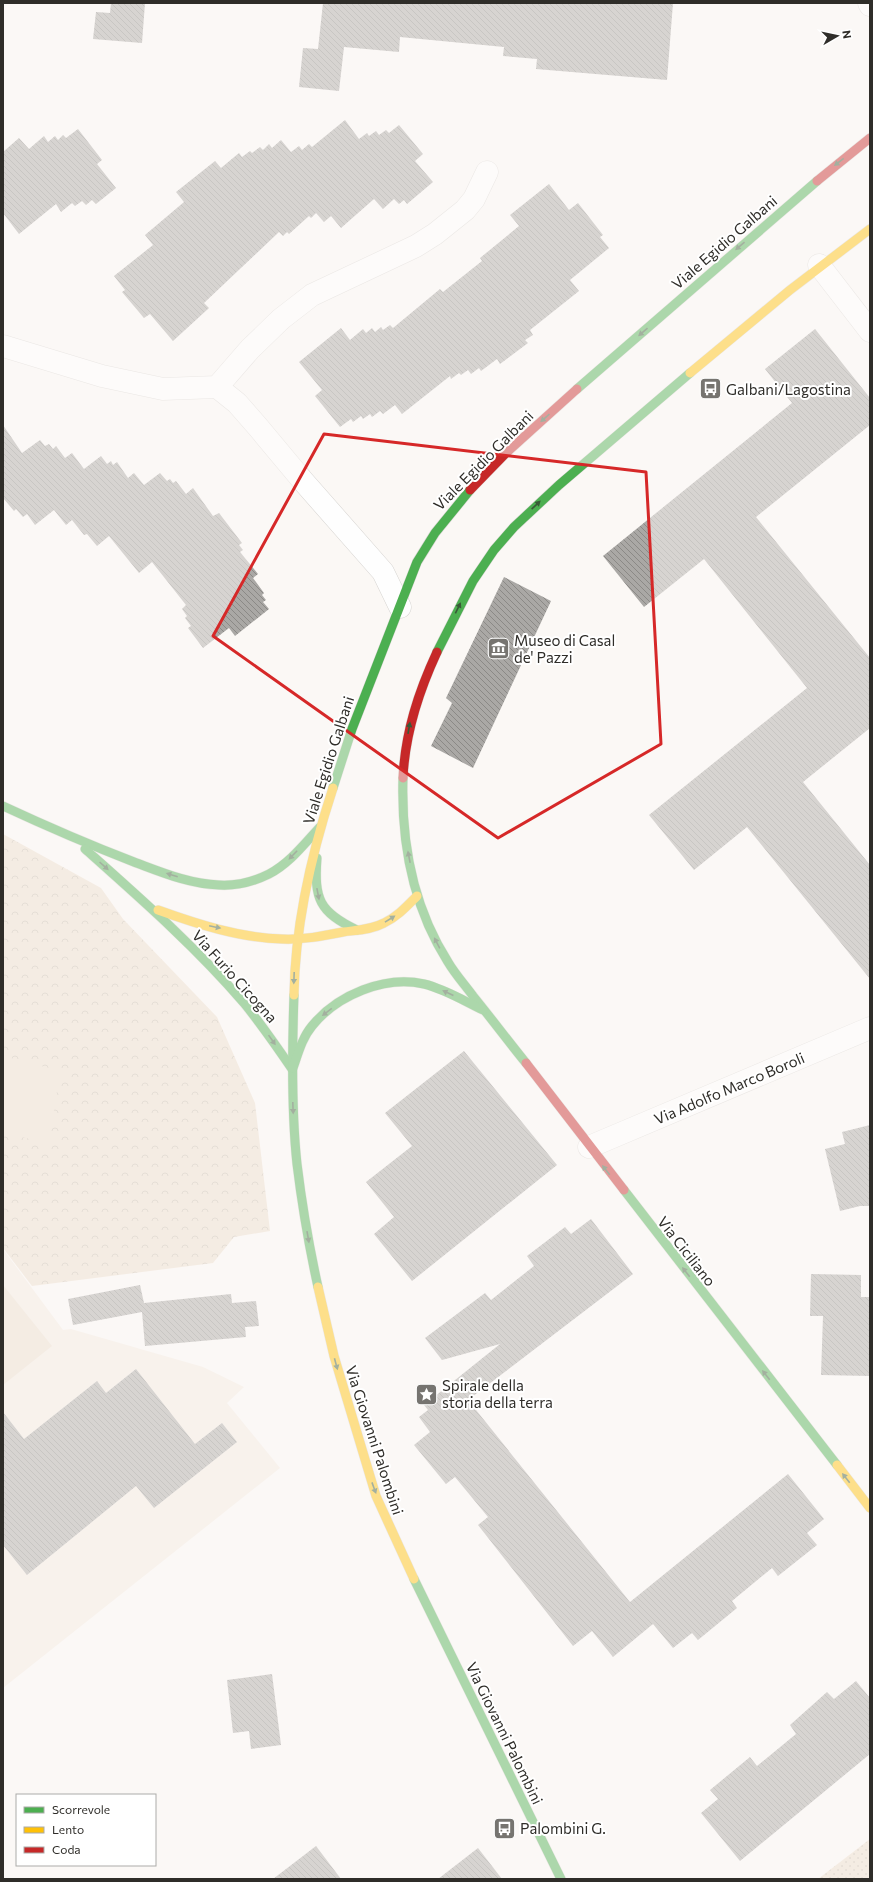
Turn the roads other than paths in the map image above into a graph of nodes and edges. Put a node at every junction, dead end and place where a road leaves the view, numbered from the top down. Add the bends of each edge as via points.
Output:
1 (870, 138) edge
2 (487, 172) dead end
3 (870, 229) edge
4 (819, 265) junction
5 (870, 331) edge
6 (3, 346) edge
7 (217, 387) junction
8 (400, 607) junction
9 (3, 806) edge
10 (320, 827) junction
11 (75, 840) junction
12 (417, 896) junction
13 (151, 908) junction
14 (357, 930) junction
15 (297, 939) junction
16 (483, 1010) junction
17 (870, 1028) edge
18 (292, 1069) junction
19 (589, 1147) junction
20 (870, 1508) edge
21 (561, 1879) edge

1 -> 8 main road, Viale Egidio Galbani via 756,232 496,463 441,522 428,541
2 - 7 street via 474,199 465,210 416,246 312,295 281,319 250,349
3 - 4 main road
4 - 5 street
12 -> 4 main road via 408,855 403,808 403,776 411,721 432,663 481,568 505,536 558,485
6 - 7 street via 102,376 163,389
7 - 8 street via 237,403 383,572
8 - 10 main road, Viale Egidio Galbani via 362,702
9 - 11 main road, Via Furio Cicogna
10 -> 11 main road, Via Furio Cicogna via 284,864 261,877 231,885 199,883
10 -> 14 main road via 316,873 318,899 328,915 339,923
10 - 15 main road, Viale Egidio Galbani via 304,892
11 -> 13 main road, Via Furio Cicogna
14 -> 12 main road, Via Furio Cicogna via 371,928 391,920
16 -> 12 main road via 458,979 441,952 422,914
13 -> 15 main road, Via Furio Cicogna via 203,925 271,938
13 -> 18 main road, Via Furio Cicogna via 236,993
14 - 15 main road, Via Furio Cicogna
15 -> 18 main road, Viale Egidio Galbani
16 -> 18 main road via 423,983 401,981 380,985 352,995 318,1020 305,1038
16 - 19 main road, Via Ciciliano
17 - 19 street, Via Adolfo Marco Boroli
18 -> 21 main road, Via Giovanni Palombini via 297,1163 309,1246 334,1356 371,1480 393,1536
20 -> 19 main road, Via Ciciliano

